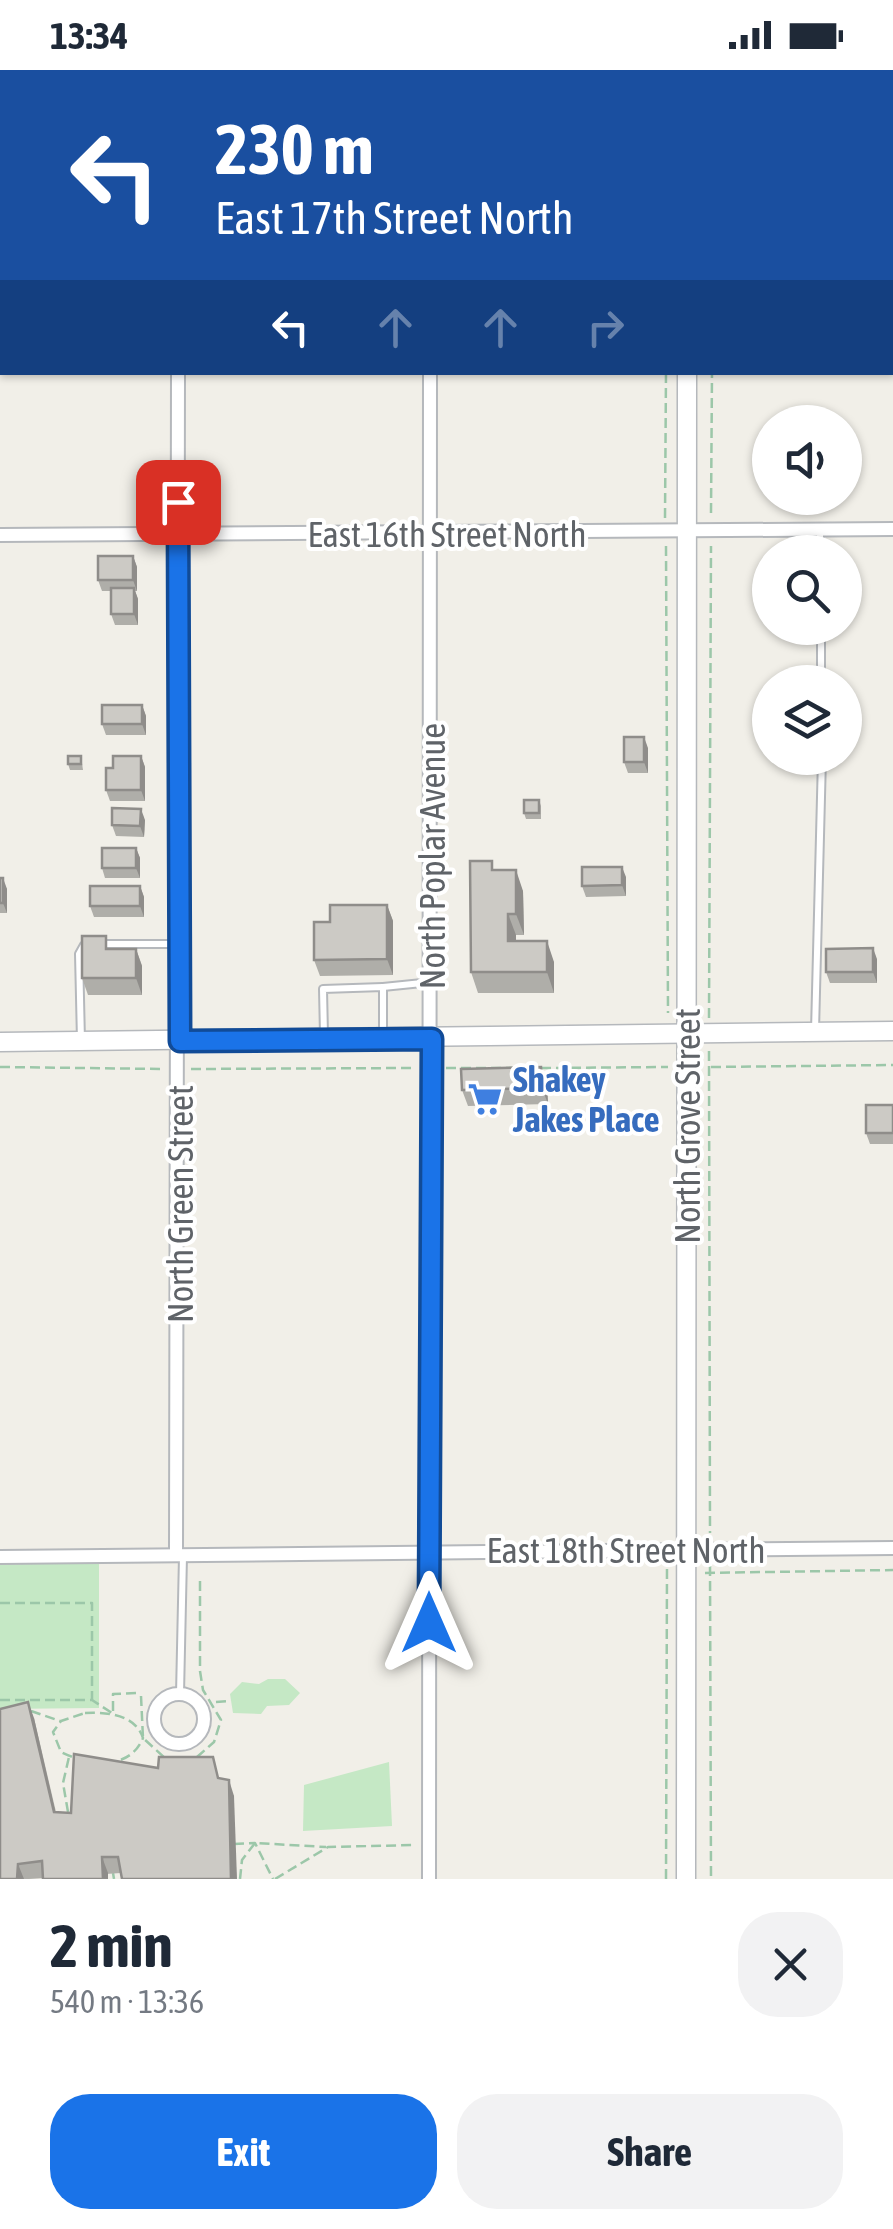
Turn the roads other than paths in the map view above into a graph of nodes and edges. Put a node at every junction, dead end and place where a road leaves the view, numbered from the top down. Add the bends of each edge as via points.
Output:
1 (178, 375) edge
2 (430, 375) edge
3 (687, 375) edge
4 (893, 529) edge
5 (820, 530) junction
6 (688, 532) junction
7 (0, 535) edge
8 (178, 535) junction
9 (432, 535) junction
10 (820, 535) edge
11 (822, 775) edge
12 (180, 944) junction
13 (432, 982) junction
14 (383, 987) junction
15 (688, 1031) junction
16 (814, 1031) junction
17 (893, 1031) edge
18 (432, 1039) junction
19 (324, 1040) junction
20 (383, 1040) junction
21 (180, 1041) junction
22 (0, 1042) edge
23 (81, 1042) junction
24 (893, 1548) edge
25 (686, 1550) junction
26 (429, 1552) junction
27 (180, 1555) junction
28 (0, 1557) edge
29 (180, 1694) junction
30 (429, 1879) edge
31 (686, 1879) edge

1 - 8 street, North Green Street
2 - 9 street, North Poplar Avenue
3 - 6 street, North Grove Street
4 - 5 street, East 16th Street North
5 - 6 street, East 16th Street North
5 - 10 lane
6 - 9 street, East 16th Street North
6 - 15 street, North Grove Street
7 - 8 street, East 16th Street North
8 - 9 street, East 16th Street North
8 - 12 street, North Green Street
9 - 13 street, North Poplar Avenue
11 - 16 lane
12 - 21 street, North Green Street
12 - 23 lane via 84,944
13 - 14 lane
13 - 18 street, North Poplar Avenue
14 - 19 lane via 323,989
14 - 20 lane
15 - 16 street
15 - 18 street
15 - 25 street, North Grove Street
16 - 17 street
18 - 20 street
18 - 26 street, North Poplar Avenue
19 - 20 street
19 - 21 street
21 - 23 street
21 - 27 street, North Green Street
22 - 23 street
24 - 25 street, East 18th Street North
25 - 26 street, East 18th Street North
25 - 31 street, North Grove Street
26 - 27 street, East 18th Street North
26 - 30 street, North Poplar Avenue
27 - 28 street, East 18th Street North
27 - 29 lane
29 - 29 street via 162,1700 154,1713 155,1729 174,1744 197,1736 204,1722 195,1700

